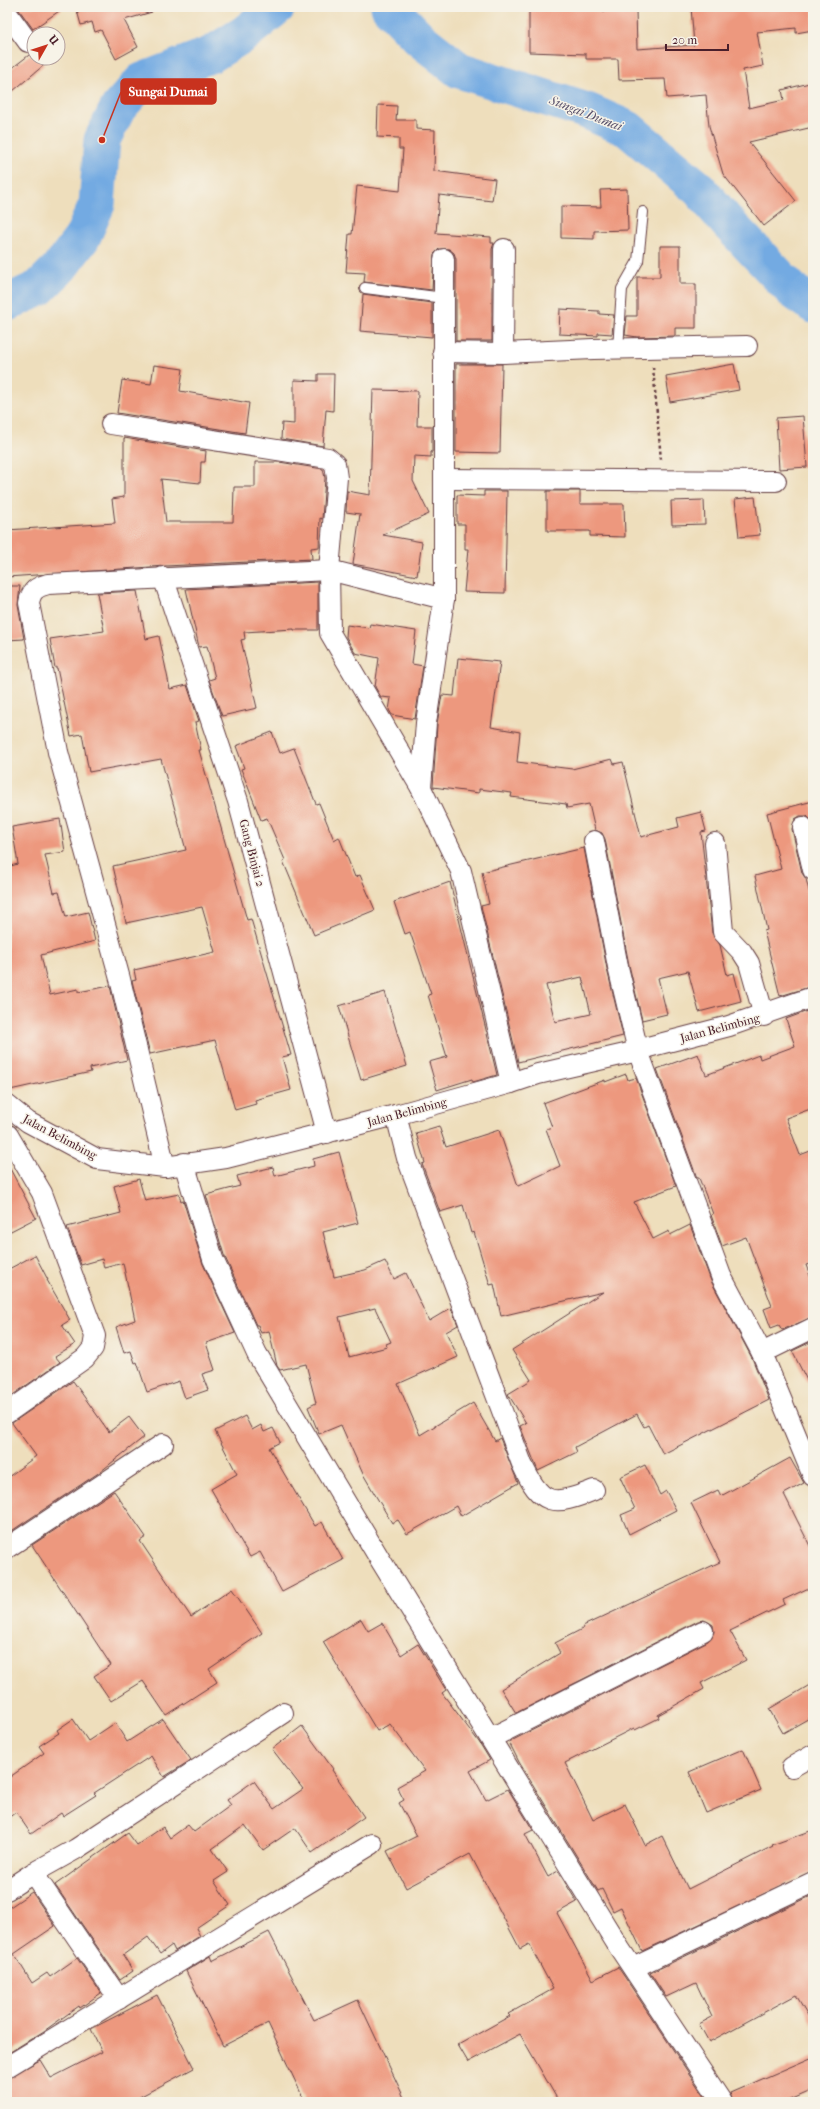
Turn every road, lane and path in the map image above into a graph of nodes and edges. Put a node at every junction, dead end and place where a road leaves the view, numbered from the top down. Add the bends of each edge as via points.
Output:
1 (7, 13) edge
2 (26, 39) edge
3 (643, 212) dead end
4 (504, 249) dead end
5 (444, 259) dead end
6 (365, 288) dead end
7 (444, 298) junction
8 (747, 346) dead end
9 (651, 348) junction
10 (618, 349) junction
11 (443, 352) junction
12 (503, 353) junction
13 (111, 424) dead end
14 (444, 479) junction
15 (776, 481) dead end
16 (663, 482) junction
17 (329, 570) junction
18 (163, 577) junction
19 (444, 599) junction
20 (422, 788) junction
21 (803, 827) dead end
22 (594, 841) dead end
23 (715, 843) dead end
24 (813, 870) edge
25 (813, 997) edge
26 (764, 1016) junction
27 (638, 1051) junction
28 (512, 1083) junction
29 (7, 1105) edge
30 (396, 1115) junction
31 (28, 1122) junction
32 (328, 1133) junction
33 (7, 1136) edge
34 (174, 1165) junction
35 (813, 1328) edge
36 (762, 1353) junction
37 (7, 1413) edge
38 (163, 1444) dead end
39 (813, 1474) edge
40 (594, 1490) dead end
41 (7, 1548) edge
42 (703, 1631) dead end
43 (282, 1713) dead end
44 (491, 1738) junction
45 (813, 1755) edge
46 (792, 1767) dead end
47 (372, 1844) dead end
48 (33, 1873) junction
49 (813, 1882) edge
50 (7, 1890) edge
51 (633, 1968) junction
52 (119, 2000) junction
53 (7, 2067) edge
54 (722, 2102) edge

1 - 2 street
3 - 10 lane via 638,261 622,289
4 - 12 street
5 - 7 street
6 - 7 lane
7 - 11 street
8 - 9 street
9 - 10 street
9 - 16 path
10 - 12 street
11 - 12 street
11 - 14 street
13 - 17 street via 331,460 338,471
14 - 16 street
14 - 19 street
15 - 16 street
17 - 18 street
17 - 19 street
17 - 20 street via 329,627 332,638
18 - 32 street, Gang Binjai 2 via 238,801
18 - 34 street via 48,584 37,587 30,594 28,603 58,752
19 - 20 street via 426,723
20 - 28 street via 465,881
21 - 24 street
22 - 27 street via 618,967
23 - 26 street via 724,932 749,963
25 - 26 street, Jalan Belimbing
26 - 27 street, Jalan Belimbing
27 - 28 street, Jalan Belimbing via 538,1074
27 - 36 street via 721,1276
28 - 30 street, Jalan Belimbing
29 - 31 street, Jalan Belimbing
30 - 32 street, Jalan Belimbing
30 - 40 street via 407,1158 522,1464 533,1487 555,1501 564,1501
31 - 33 street
31 - 34 street, Jalan Belimbing via 97,1158
32 - 34 street, Jalan Belimbing via 226,1158
33 - 37 street via 42,1193 95,1336 93,1348 84,1358
34 - 44 street via 213,1259 257,1354
35 - 36 street
36 - 39 street
38 - 41 street
42 - 44 street
43 - 48 street via 76,1849
44 - 51 street
45 - 46 street
47 - 52 street
48 - 50 street
48 - 52 street
49 - 51 street
51 - 54 street
52 - 53 street

